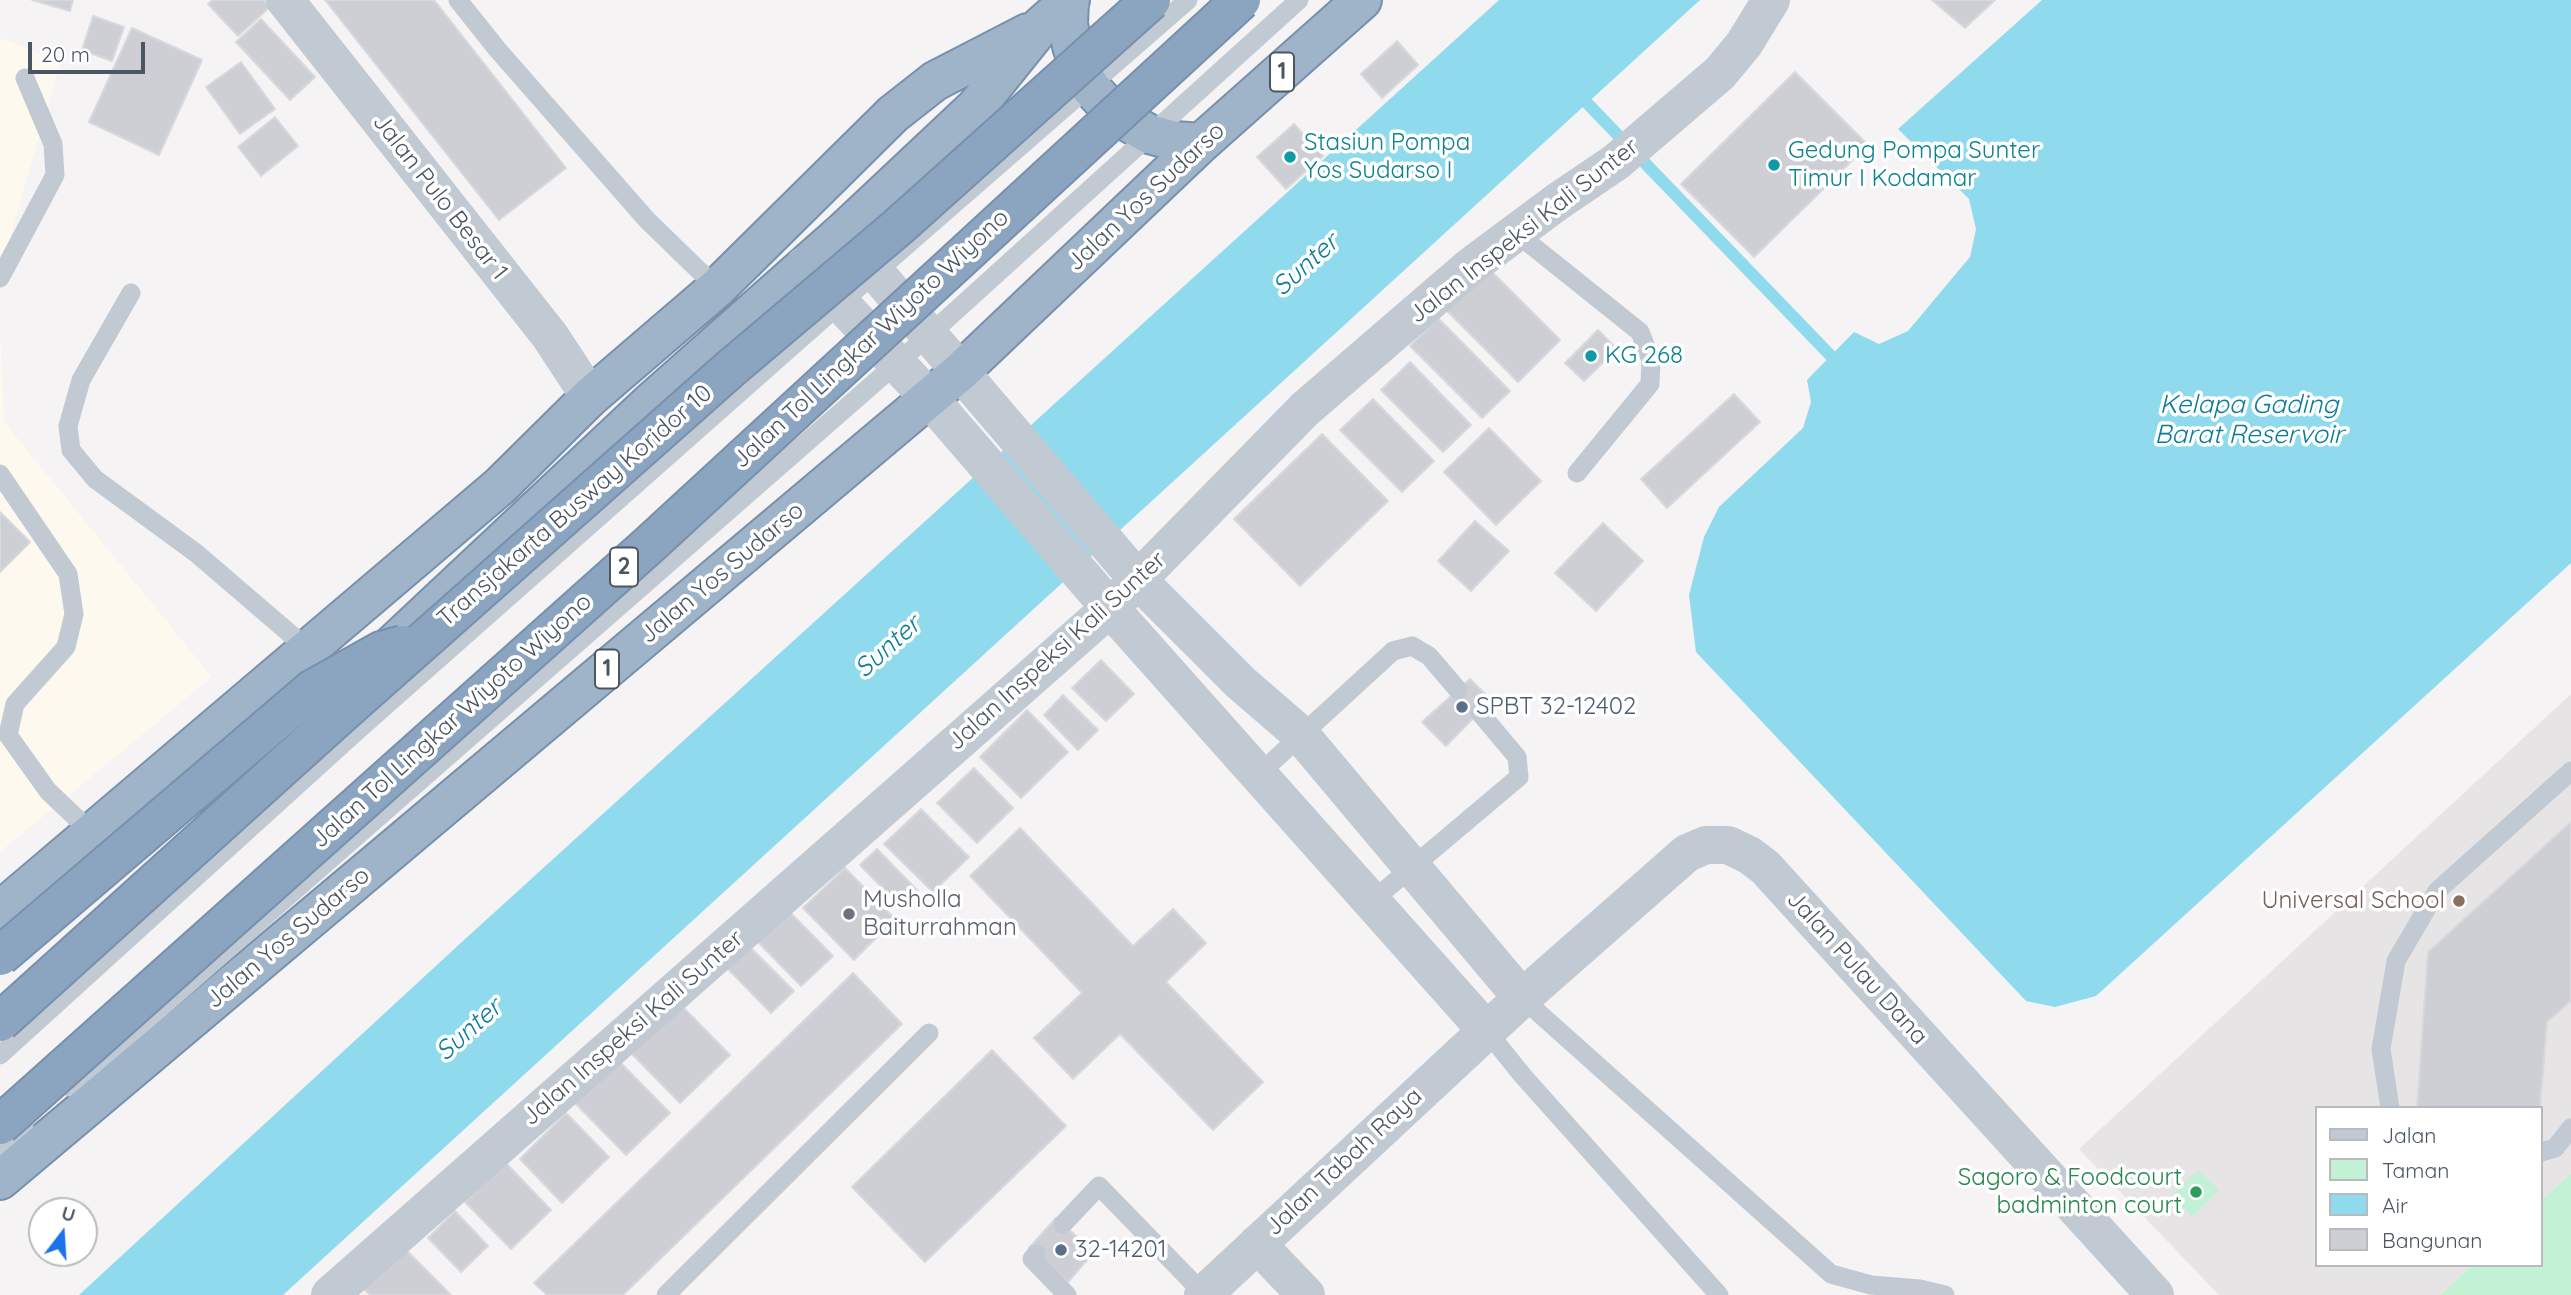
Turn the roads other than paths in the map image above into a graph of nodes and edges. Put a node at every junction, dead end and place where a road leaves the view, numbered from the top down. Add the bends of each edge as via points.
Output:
1 (285, 0) edge
2 (458, 0) edge
3 (1070, 0) edge
4 (1151, 0) edge
5 (1188, 0) edge
6 (1241, 0) edge
7 (1299, 0) edge
8 (1362, 0) edge
9 (1771, 0) edge
10 (1041, 26) junction
11 (25, 78) dead end
12 (1090, 87) junction
13 (1149, 134) junction
14 (1201, 144) junction
15 (1515, 232) junction
16 (842, 233) junction
17 (805, 265) junction
18 (875, 273) junction
19 (0, 278) edge
20 (717, 288) junction
21 (131, 293) dead end
22 (841, 305) junction
23 (929, 335) junction
24 (658, 339) junction
25 (896, 364) junction
26 (960, 372) junction
27 (590, 397) junction
28 (929, 398) junction
29 (649, 404) junction
30 (1577, 473) dead end
31 (0, 474) edge
32 (1128, 568) junction
33 (1100, 596) junction
34 (424, 640) junction
35 (309, 650) junction
36 (1458, 690) dead end
37 (1480, 713) dead end
38 (1300, 734) junction
39 (2571, 771) edge
40 (1259, 774) junction
41 (90, 832) junction
42 (185, 835) junction
43 (1413, 868) junction
44 (1371, 901) junction
45 (0, 911) edge
46 (0, 956) edge
47 (1515, 990) junction
48 (0, 996) edge
49 (0, 1022) edge
50 (1481, 1024) junction
51 (929, 1033) dead end
52 (0, 1055) edge
53 (2390, 1106) edge
54 (0, 1125) edge
55 (2571, 1128) edge
56 (0, 1148) edge
57 (2543, 1151) edge
58 (0, 1180) edge
59 (1063, 1224) dead end
60 (1257, 1244) junction
61 (1036, 1254) dead end
62 (1202, 1292) edge
63 (1917, 1292) edge
64 (330, 1295) edge
65 (666, 1295) edge
66 (1067, 1295) edge
67 (1306, 1295) edge
68 (1719, 1295) edge
69 (1945, 1295) edge
70 (2155, 1295) edge

1 - 27 street, Jalan Pulo Besar 1 via 550,337
2 - 20 lane via 648,220
3 - 10 highway
3 - 12 highway via 1072,46
4 - 34 highway, bridge
5 - 12 lane, Transjakarta Busway Koridor 10
6 - 54 highway, Jalan Tol Lingkar Wiyoto Wiyono / 2, bridge via 649,545
7 - 13 lane
8 - 14 highway, Jalan Yos Sudarso / 1
9 - 15 street, Jalan Inspeksi Kali Sunter via 1720,73 1627,154
10 - 16 highway via 976,107
10 - 20 highway via 935,81 893,114
11 - 19 lane via 53,144 55,175
12 - 13 highway via 1116,115
12 - 18 lane, Transjakarta Busway Koridor 10
13 - 14 highway
13 - 23 lane
14 - 26 highway, Jalan Yos Sudarso / 1
15 - 30 lane via 1640,332 1651,360 1650,384
15 - 32 street, Jalan Inspeksi Kali Sunter via 1305,409
16 - 17 highway
16 - 18 street
17 - 22 street
17 - 29 highway
18 - 22 lane, Transjakarta Busway Koridor 10
18 - 23 street
20 - 24 highway
21 - 35 lane via 81,380 68,426 71,450 95,479 196,553
22 - 25 street
22 - 52 lane, Transjakarta Busway Koridor 10 via 356,731
23 - 25 lane
23 - 26 street
24 - 27 highway
24 - 29 highway
25 - 28 street
25 - 56 lane
26 - 28 highway, Jalan Yos Sudarso / 1
26 - 32 street
27 - 35 highway via 500,486
28 - 33 street
28 - 58 highway, Jalan Yos Sudarso / 1
29 - 42 highway via 236,793
31 - 41 lane via 68,574 75,614 66,647 15,704 8,735 48,791
32 - 33 street, Jalan Inspeksi Kali Sunter
32 - 38 street via 1241,683
33 - 40 street
33 - 64 street, Jalan Inspeksi Kali Sunter
34 - 46 highway, bridge via 380,650 313,689
34 - 49 highway, bridge
35 - 41 highway
36 - 38 lane via 1429,656 1412,646 1393,651
37 - 43 lane via 1517,757 1519,777
38 - 40 lane
38 - 43 street
39 - 53 lane via 2437,891 2396,961 2381,1049
40 - 44 street
41 - 42 highway
41 - 45 highway
42 - 48 highway
43 - 44 lane
43 - 47 street
44 - 50 street
47 - 50 street, Jalan Pulau Dana
47 - 63 lane via 1832,1274
47 - 70 street, Jalan Pulau Dana via 1688,853 1706,845 1728,845 1749,855 1765,867
50 - 60 street, Jalan Tabah Raya
50 - 68 lane
51 - 65 lane
55 - 57 lane via 2555,1148
59 - 62 lane via 1099,1186
60 - 62 street, Jalan Tabah Raya
60 - 67 street
61 - 66 lane via 1032,1259
63 - 69 lane

